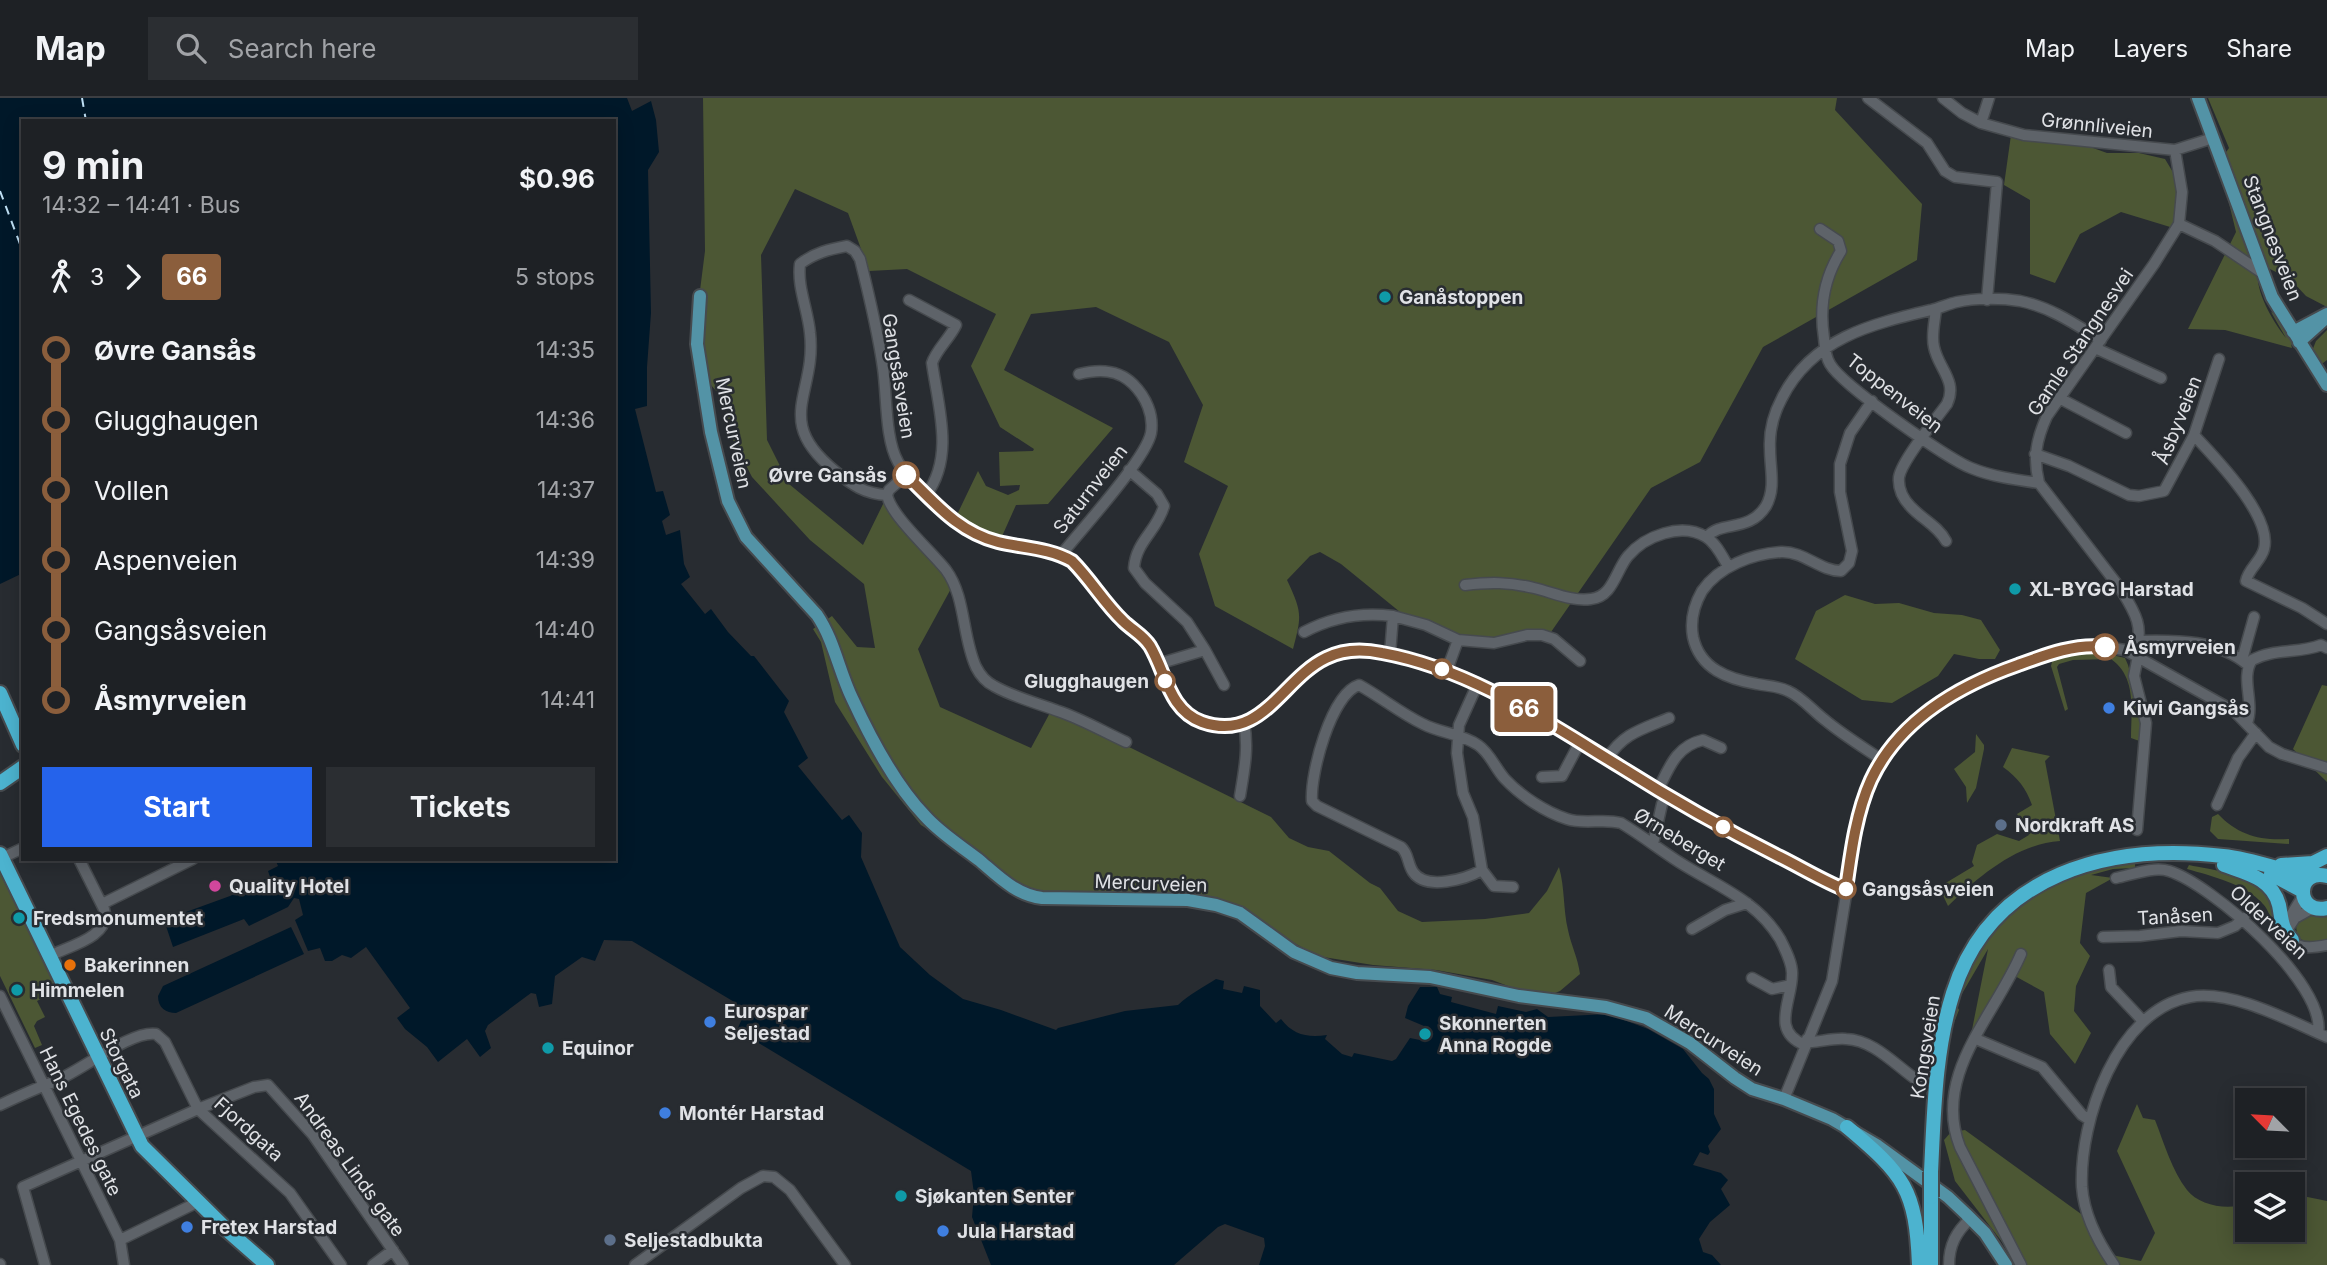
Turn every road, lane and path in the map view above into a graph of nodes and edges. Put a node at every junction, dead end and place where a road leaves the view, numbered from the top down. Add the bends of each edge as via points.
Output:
1 (1868, 98) edge
2 (1943, 98) edge
3 (1989, 98) edge
4 (2198, 98) edge
5 (1981, 123) junction
6 (2213, 138) junction
7 (2175, 150) junction
8 (2179, 224) junction
9 (1820, 229) dead end
10 (2262, 272) junction
11 (700, 296) dead end
12 (909, 300) dead end
13 (1987, 300) junction
14 (1936, 309) junction
15 (2327, 315) edge
16 (2296, 337) junction
17 (2098, 344) junction
18 (1826, 349) junction
19 (2219, 359) dead end
20 (1079, 374) dead end
21 (2161, 378) dead end
22 (2327, 385) edge
23 (2059, 398) junction
24 (1872, 401) junction
25 (2126, 433) dead end
26 (2194, 435) junction
27 (1923, 438) junction
28 (2035, 454) junction
29 (1129, 470) junction
30 (906, 475) junction
31 (2039, 483) junction
32 (887, 495) junction
33 (926, 495) junction
34 (1707, 537) junction
35 (1946, 541) dead end
36 (1061, 555) junction
37 (1728, 566) junction
38 (1465, 585) dead end
39 (1393, 616) junction
40 (2254, 617) dead end
41 (2327, 624) edge
42 (1304, 632) dead end
43 (1458, 640) junction
44 (2140, 641) junction
45 (2325, 644) edge
46 (1205, 650) junction
47 (1390, 654) junction
48 (2136, 655) junction
49 (1580, 661) dead end
50 (2245, 662) junction
51 (1158, 664) junction
52 (1447, 670) junction
53 (1478, 683) junction
54 (1224, 685) dead end
55 (0, 693) edge
56 (1670, 718) dead end
57 (1244, 723) junction
58 (2247, 723) junction
59 (2256, 733) junction
60 (1458, 736) junction
61 (21, 740) edge
62 (1126, 742) dead end
63 (1580, 742) junction
64 (1721, 748) dead end
65 (1607, 759) junction
66 (1882, 760) junction
67 (21, 768) edge
68 (2327, 768) edge
69 (1542, 777) dead end
70 (0, 783) edge
71 (1663, 793) junction
72 (1240, 796) dead end
73 (2217, 805) dead end
74 (2137, 830) dead end
75 (1653, 844) junction
76 (21, 849) edge
77 (2167, 855) junction
78 (2327, 856) edge
79 (1, 857) edge
80 (80, 861) edge
81 (188, 861) edge
82 (2224, 865) junction
83 (2273, 866) junction
84 (1482, 870) junction
85 (2322, 875) edge
86 (2116, 878) dead end
87 (1513, 887) dead end
88 (1846, 889) junction
89 (2303, 894) junction
90 (1747, 903) junction
91 (102, 904) junction
92 (2320, 908) edge
93 (2244, 918) junction
94 (1692, 929) dead end
95 (2290, 935) junction
96 (2103, 937) dead end
97 (2327, 945) edge
98 (2021, 954) dead end
99 (49, 956) junction
100 (2109, 970) dead end
101 (1752, 978) dead end
102 (1791, 985) junction
103 (0, 996) edge
104 (2143, 1021) junction
105 (2322, 1035) edge
106 (1976, 1039) junction
107 (1806, 1042) junction
108 (98, 1058) junction
109 (1917, 1080) dead end
110 (44, 1085) junction
111 (1784, 1099) junction
112 (0, 1105) edge
113 (198, 1110) junction
114 (2090, 1120) junction
115 (1847, 1127) junction
116 (136, 1137) junction
117 (83, 1162) junction
118 (198, 1202) junction
119 (1971, 1218) junction
120 (120, 1240) junction
121 (393, 1251) junction
122 (253, 1260) edge
123 (45, 1265) edge
124 (124, 1265) edge
125 (267, 1265) edge
126 (341, 1265) edge
127 (373, 1265) edge
128 (403, 1265) edge
129 (635, 1265) edge
130 (845, 1265) edge
131 (1919, 1265) edge
132 (1931, 1265) edge
133 (1949, 1265) edge
134 (2006, 1265) edge
135 (2021, 1265) edge
136 (2114, 1265) edge

1 - 13 street via 1927,144 1949,174 1997,182
2 - 5 street, Grønnliveien
3 - 5 street
4 - 6 main road, Stangnesveien
5 - 7 street, Grønnliveien via 2032,136
6 - 7 street, Grønnliveien
6 - 10 main road, Stangnesveien
7 - 8 street, Gamle Stangnesvei via 2182,192
8 - 10 street
8 - 17 street, Gamle Stangnesvei
9 - 18 street, Toppenveien via 1838,241 1841,251 1830,269 1823,297
10 - 16 main road, Stangnesveien
11 - 111 main road, Mercurveien via 696,331 705,398 722,482 740,527 824,626 865,724 914,804 1010,886 1042,898 1188,900 1216,905 1251,919 1307,959 1343,971 1430,976 1519,996 1618,1010 1676,1034 1752,1089
12 - 33 street via 956,325 932,363 943,453
13 - 14 street
13 - 17 street via 2019,301 2049,309
14 - 18 street via 1859,329
14 - 27 street via 1934,347 1951,393
15 - 16 main road
16 - 22 main road, Stangnesveien
17 - 21 street
17 - 23 street, Gamle Stangnesvei
18 - 24 street, Toppenveien via 1832,368
18 - 34 street via 1797,376 1779,403 1770,435 1772,493 1764,508 1743,524 1715,530
19 - 26 street, Åsbyveien
20 - 29 street, Saturnveien via 1096,369 1114,372 1142,393 1149,409 1150,435
23 - 25 street
23 - 28 street, Gamle Stangnesvei via 2038,436
24 - 27 street, Toppenveien
24 - 37 street via 1850,433 1840,464 1840,492 1852,551 1849,563 1841,571 1828,569 1782,552
26 - 28 street, Åsbyveien via 2164,491 2139,496
26 - 41 street via 2240,488 2260,523 2265,547 2246,582
27 - 31 street, Toppenveien via 1972,469
27 - 35 street via 1901,471 1901,492
28 - 31 street, Gamle Stangnesvei
29 - 36 street, Saturnveien
29 - 46 street via 1164,506 1160,521 1138,549 1133,568 1188,622
30 - 32 street
30 - 32 street, Gangsåsveien via 891,445 877,333 860,259 847,246 818,254 800,264 799,275 811,358 800,402 804,435 832,469 864,492
30 - 33 street, Gangsåsveien
31 - 44 street, Gamle Stangnesvei via 2120,588 2139,624
32 - 62 street via 948,573 968,646 984,679
33 - 36 street, Gangsåsveien via 972,533
34 - 37 street
34 - 38 street via 1679,531 1650,540 1634,550 1608,590 1596,599 1493,581
36 - 51 street, Gangsåsveien via 1081,570 1124,622 1140,634
37 - 66 street via 1708,583 1693,611 1694,639 1701,656 1722,674 1788,691
39 - 42 street via 1339,618
39 - 43 street
39 - 47 street
40 - 50 street
43 - 49 street via 1494,643 1542,635
43 - 52 street
44 - 48 street
44 - 50 street via 2205,645
45 - 50 street via 2275,651
46 - 51 street
46 - 54 street
47 - 52 street
47 - 57 street via 1350,650 1324,658 1275,703
48 - 58 street
48 - 66 street via 2097,646 2073,648 1995,673 1928,709
48 - 74 street via 2134,676 2146,723
50 - 58 street via 2251,712
51 - 57 street, Gangsåsveien via 1185,713 1217,725
52 - 53 street
53 - 60 street
53 - 63 street
55 - 61 highway
56 - 65 street via 1620,740
57 - 72 street via 1246,756
58 - 59 street
59 - 68 street via 2282,754
59 - 73 street via 2238,758
60 - 75 street, Ørneberget via 1482,748 1526,798 1568,820 1620,823
60 - 84 street via 1460,775
60 - 84 street, Ørneberget via 1420,723 1359,685 1351,688 1322,741 1312,801 1401,847 1420,878 1451,880
63 - 65 street
63 - 69 street via 1562,776
64 - 71 street via 1703,740 1686,746 1674,759
65 - 71 street
66 - 88 street via 1860,813
67 - 70 highway
71 - 75 street
71 - 88 street
75 - 90 street, Ørneberget
76 - 79 street
77 - 82 highway, Kongsveien
77 - 83 highway, Kongsveien via 2224,856
77 - 132 highway, Kongsveien, bridge via 2115,857 2064,871 2018,899 1983,935 1960,976 1946,1021 1935,1096
78 - 83 highway via 2313,863
79 - 99 highway, Storgata
80 - 91 street
81 - 91 street
82 - 89 highway, Kongsveien via 2273,874
82 - 95 highway via 2258,877 2269,886 2277,899 2283,929
83 - 85 highway, Kongsveien
84 - 87 street via 1494,886
85 - 89 highway via 2305,883
86 - 93 street, Olderveien via 2169,871 2214,894
88 - 107 street via 1832,981
89 - 92 highway via 2307,903
89 - 95 street via 2290,914
90 - 94 street
90 - 102 street, Ørneberget via 1780,939 1792,970
91 - 99 street via 107,917 103,928
92 - 95 street via 2295,918
93 - 96 street, Tanåsen via 2218,933
93 - 105 street, Olderveien via 2301,977 2319,1012
95 - 97 street via 2306,949
98 - 106 street, Kongsveien
99 - 108 highway, Storgata
100 - 104 street via 2111,987
101 - 102 street via 1772,989
102 - 107 street, Ørneberget via 1785,1025 1795,1041
103 - 110 street, Hans Egedes gate
104 - 105 street via 2171,1002 2204,996 2247,1004
104 - 114 street via 2112,1066
106 - 114 street via 2042,1067
106 - 135 street, Kongsveien via 1954,1085 1953,1127
107 - 109 street via 1858,1041
107 - 111 street
108 - 110 street
108 - 113 street, Fjordgata via 141,1035 156,1034 165,1042
108 - 116 highway, Storgata
110 - 112 street
110 - 117 street, Hans Egedes gate
111 - 115 main road, Mercurveien
113 - 116 street
113 - 121 street, Andreas Linds gate via 268,1085 313,1135
113 - 126 street, Fjordgata via 290,1193
114 - 136 street via 2082,1188 2089,1217
115 - 119 main road, Mercurveien
115 - 131 highway via 1886,1160 1905,1185 1916,1221
116 - 117 street
116 - 118 highway, Storgata
117 - 120 street, Hans Egedes gate
117 - 123 street via 23,1187
118 - 120 street
118 - 122 highway, Storgata
119 - 133 street via 1956,1234
119 - 134 main road, Mercurveien
120 - 124 street, Hans Egedes gate
121 - 127 street
121 - 128 street, Andreas Linds gate
122 - 125 highway, Storgata
129 - 130 street via 763,1176 774,1177 790,1190

